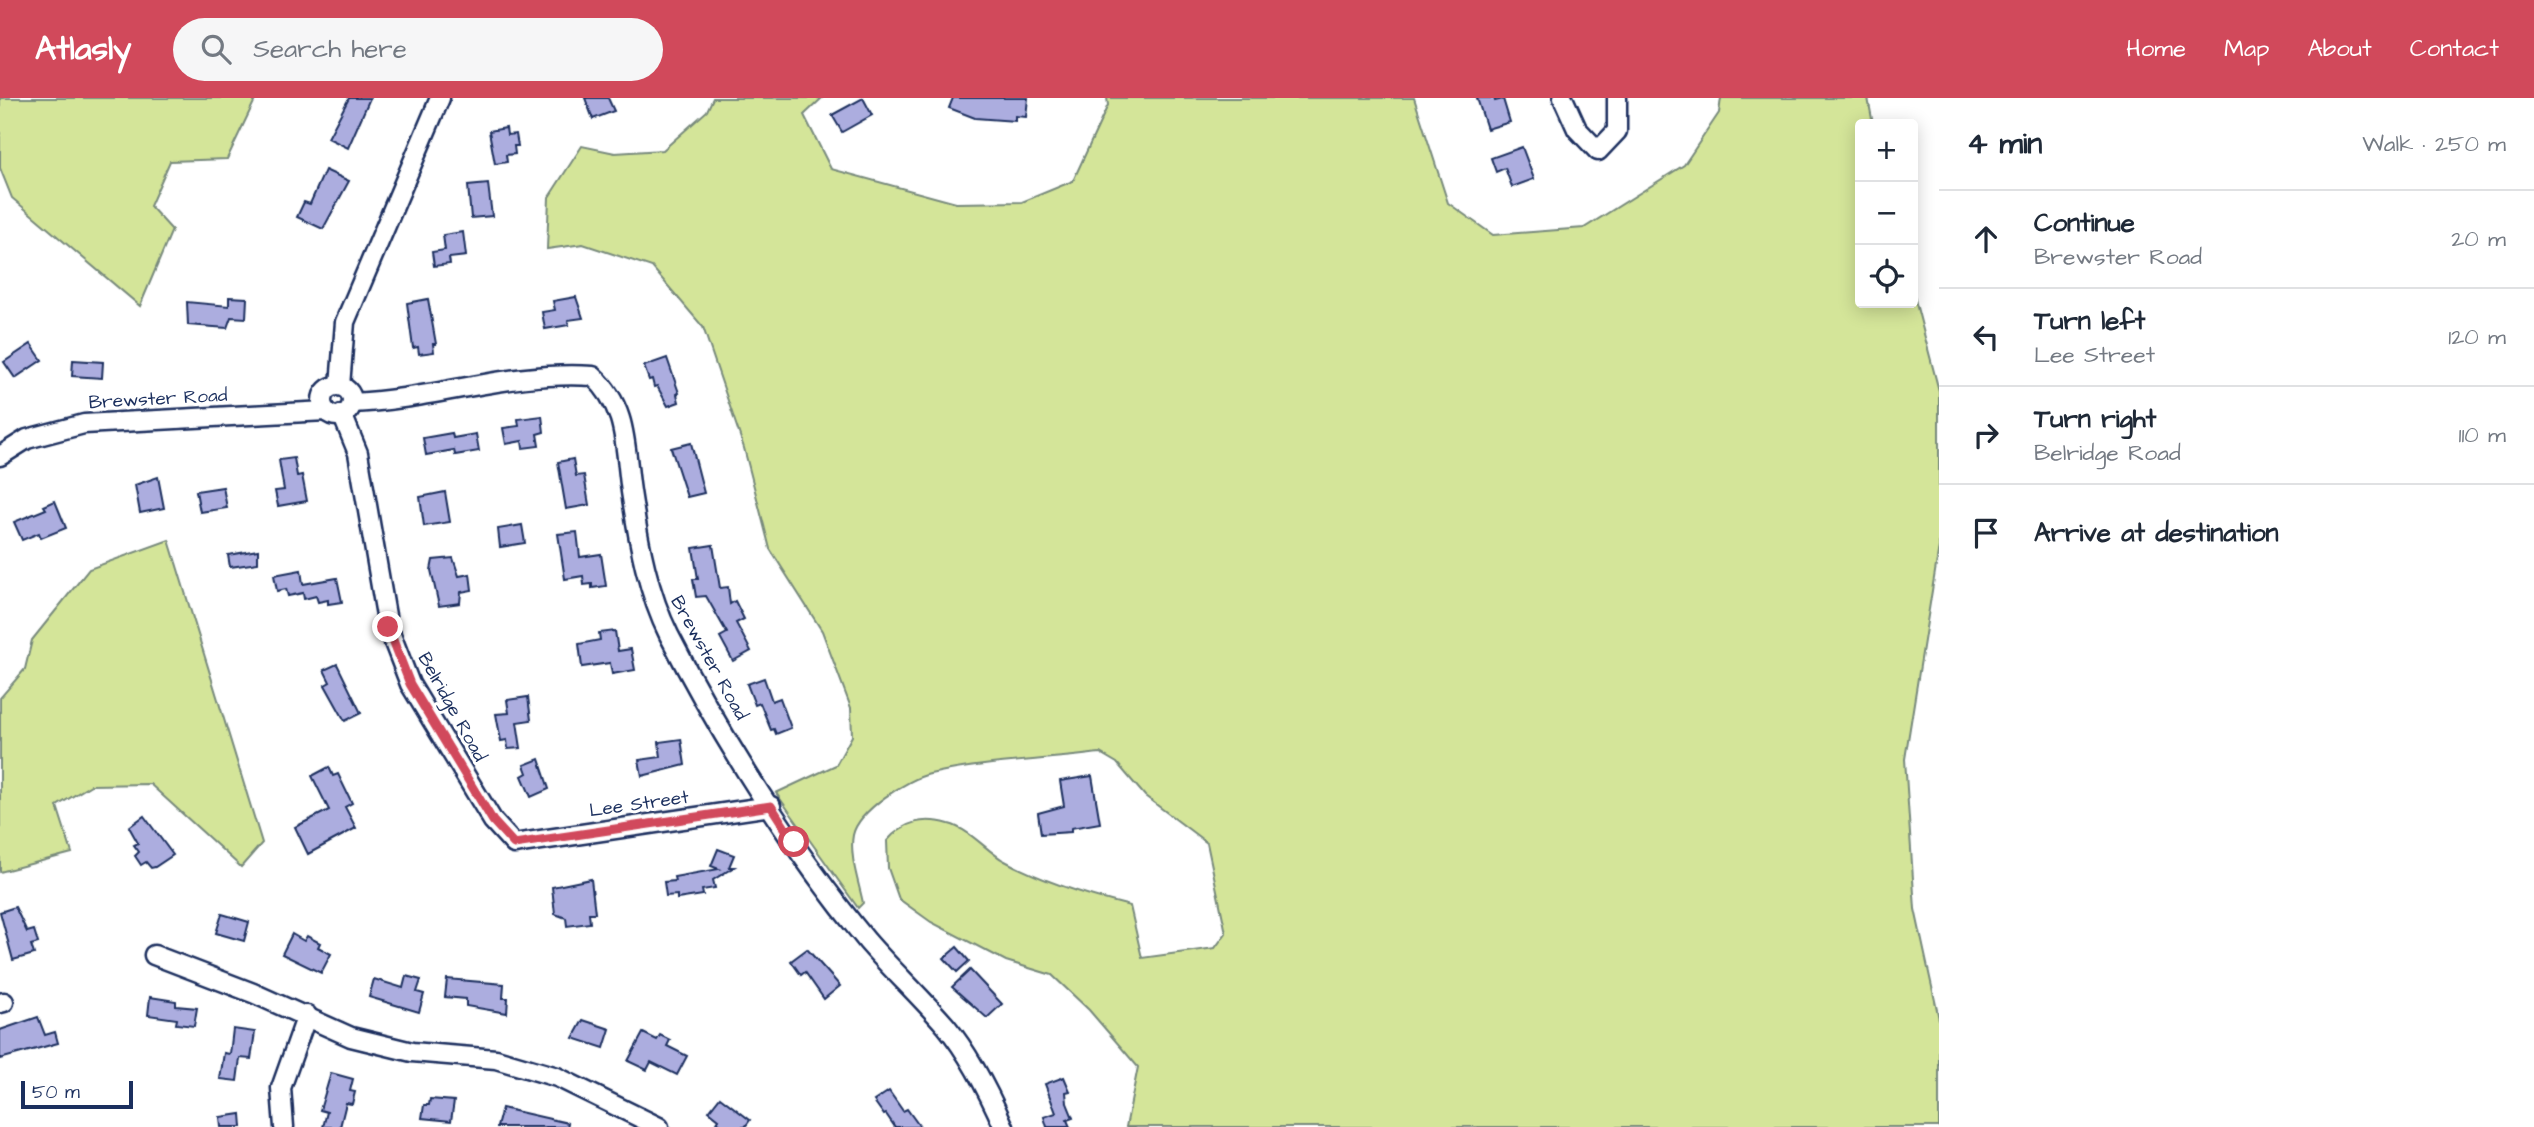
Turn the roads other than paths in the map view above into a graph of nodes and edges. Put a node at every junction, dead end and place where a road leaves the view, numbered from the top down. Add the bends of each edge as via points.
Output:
1 (440, 98) edge
2 (1563, 98) edge
3 (1617, 98) edge
4 (340, 386) junction
5 (340, 409) junction
6 (0, 456) edge
7 (771, 806) junction
8 (514, 844) joint
9 (154, 955) dead end
10 (307, 1015) junction
11 (284, 1127) edge
12 (659, 1127) edge
13 (1004, 1127) edge

1 - 4 street via 345,322
2 - 3 street via 1577,129 1598,152 1617,131
4 - 5 street, Belridge Road via 348,390
4 - 5 street via 325,392 322,400
5 - 6 street, Brewster Road via 84,424 27,439
5 - 7 street, Brewster Road via 545,374 593,376 611,392 622,421 652,598
5 - 8 street, Belridge Road via 358,453 388,627 410,684 493,821
7 - 8 street, Lee Street
7 - 13 street, Brewster Road via 867,941 948,1028
9 - 10 street
10 - 11 street via 281,1088
10 - 12 street via 351,1037 412,1052 496,1059 557,1077

